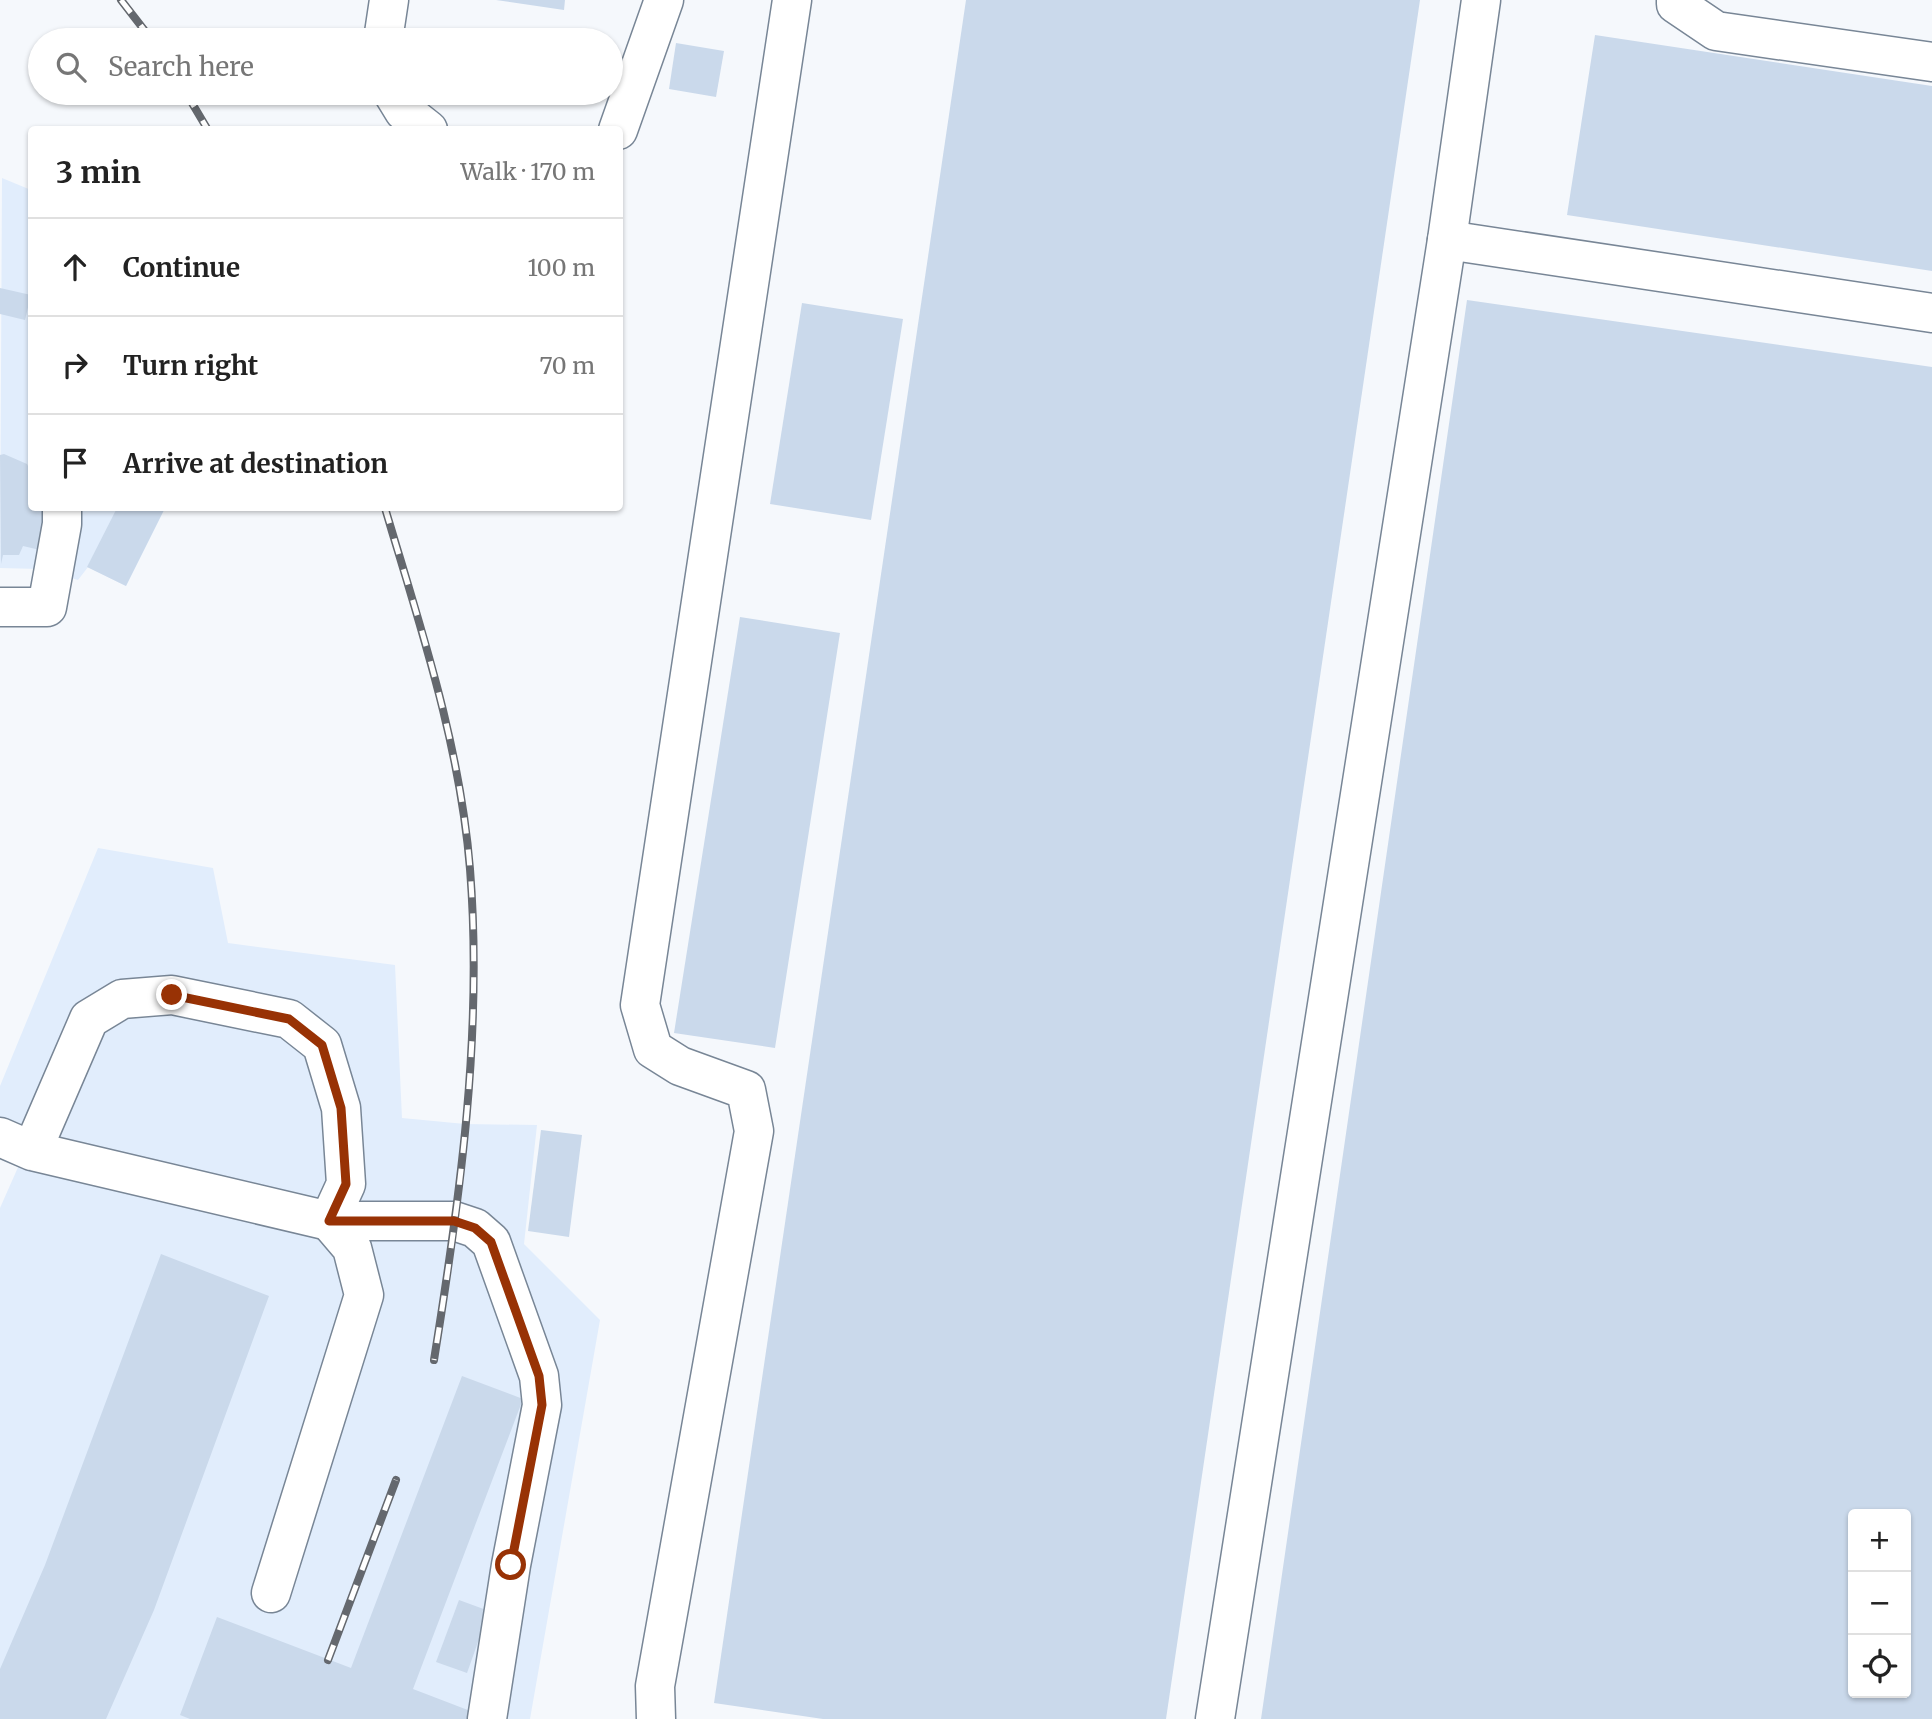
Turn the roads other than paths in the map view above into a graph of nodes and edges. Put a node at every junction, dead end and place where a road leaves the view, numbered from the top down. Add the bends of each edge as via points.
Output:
1 (389, 0) edge
2 (664, 0) edge
3 (792, 0) edge
4 (1481, 0) edge
5 (1675, 0) edge
6 (385, 28) edge
7 (1932, 62) edge
8 (400, 105) edge
9 (423, 126) edge
10 (619, 126) edge
11 (1447, 240) junction
12 (1932, 313) edge
13 (62, 511) edge
14 (0, 607) edge
15 (16, 1144) edge
16 (329, 1221) junction
17 (271, 1593) dead end
18 (487, 1719) edge
19 (656, 1719) edge
20 (1216, 1719) edge

1 - 6 lane
2 - 10 lane
3 - 19 lane via 640,1005 653,1049 680,1066 746,1090 754,1132 655,1686
4 - 11 lane
5 - 7 lane via 1716,31
8 - 9 lane
11 - 12 lane
11 - 20 lane
13 - 14 lane via 47,607
15 - 16 lane
15 - 16 lane via 89,1019 122,999 172,995 289,1019 322,1045 341,1108 346,1184
16 - 17 lane via 352,1248 363,1295
16 - 18 lane via 454,1221 475,1228 491,1242 539,1376 542,1405

